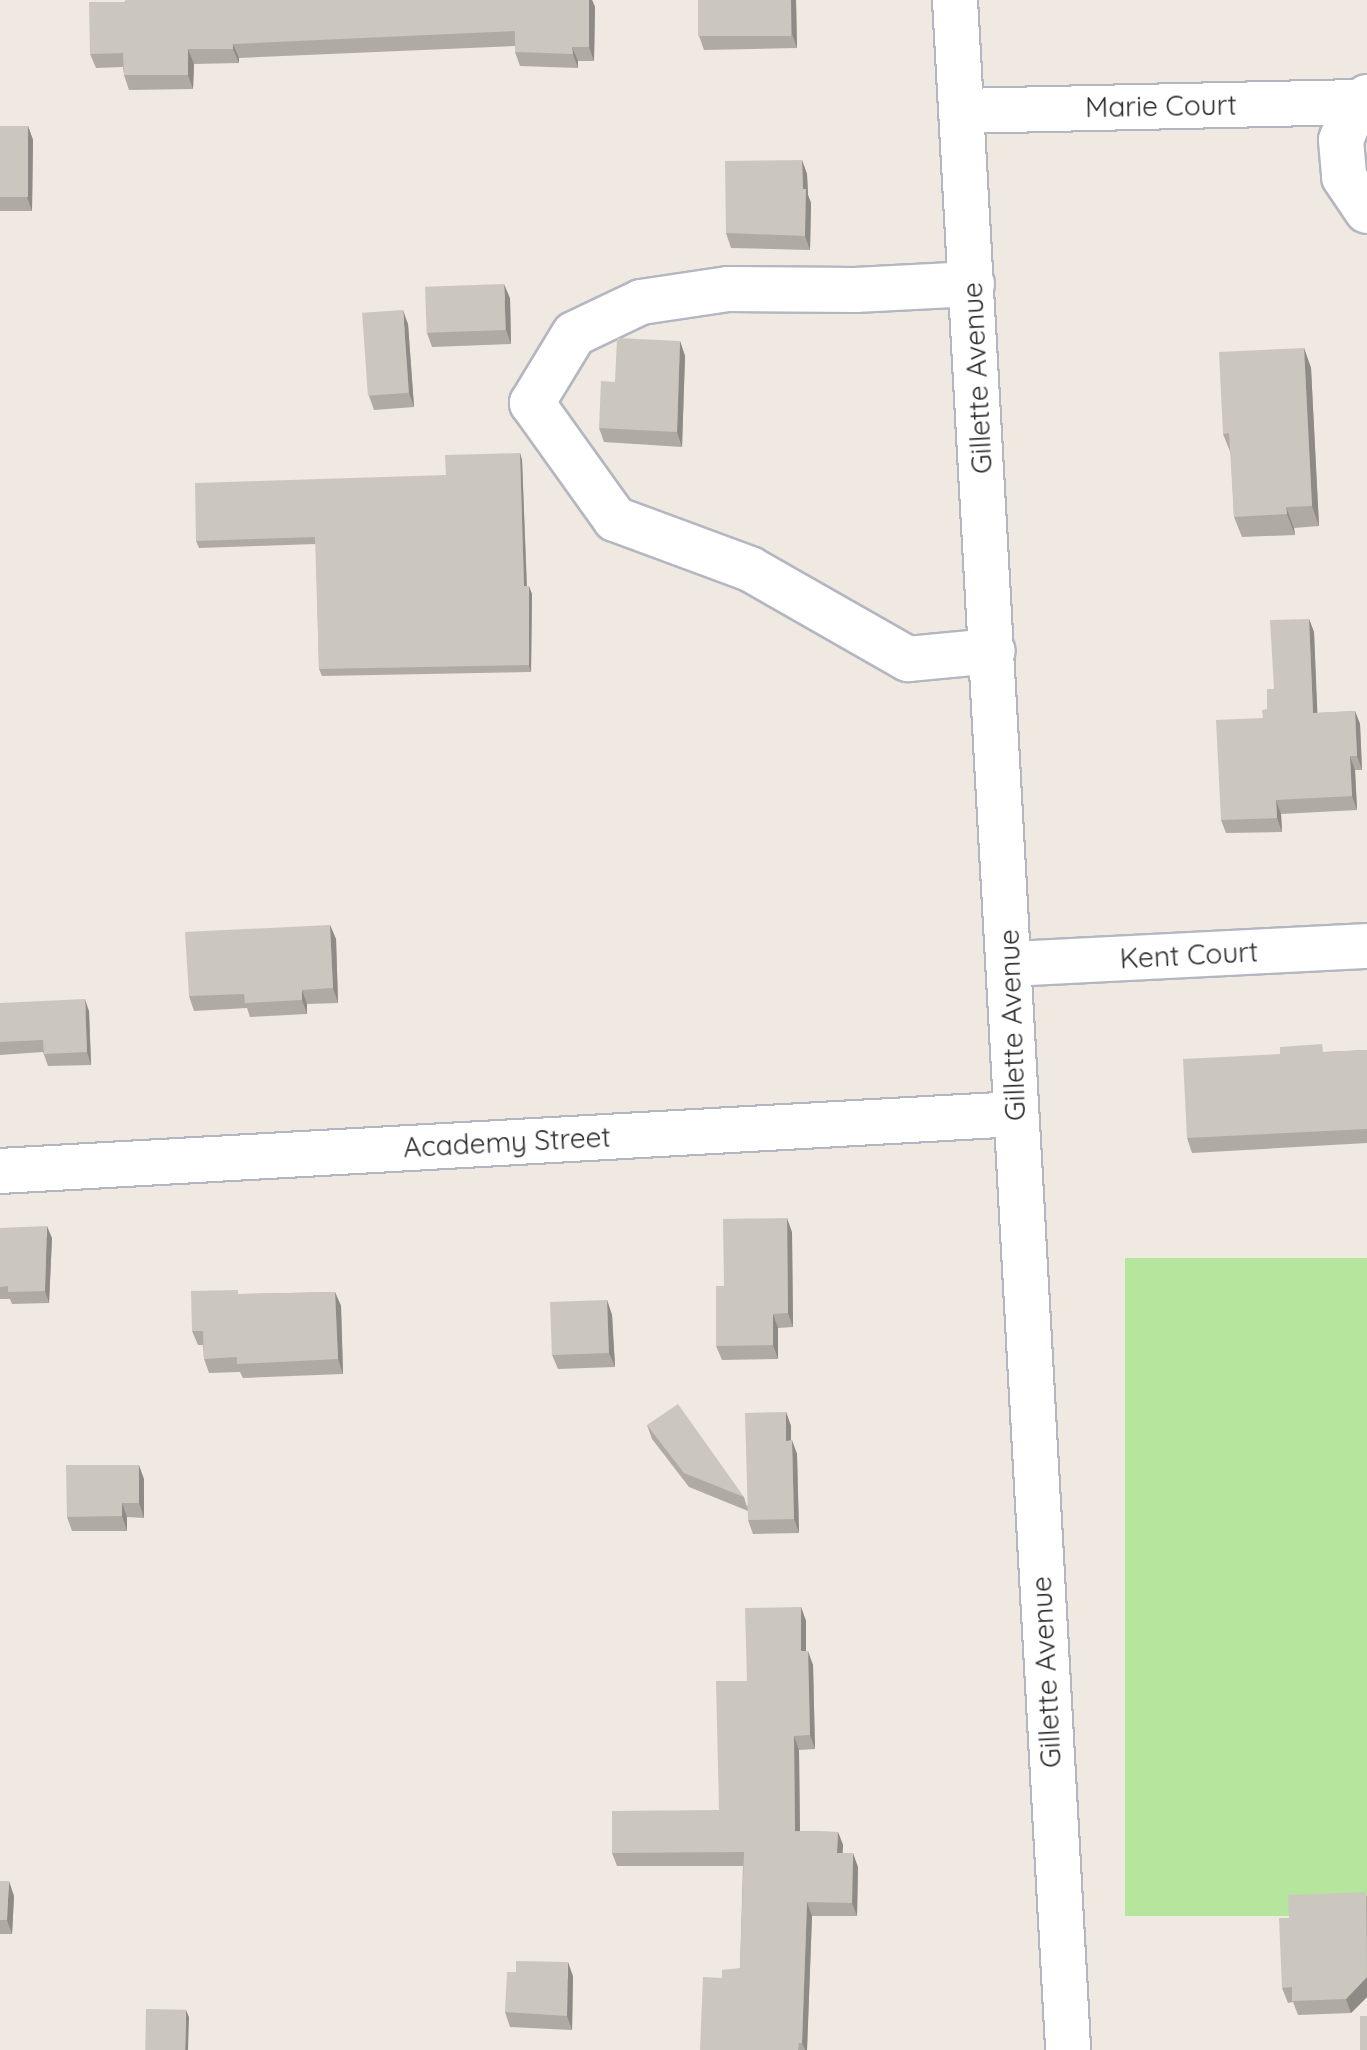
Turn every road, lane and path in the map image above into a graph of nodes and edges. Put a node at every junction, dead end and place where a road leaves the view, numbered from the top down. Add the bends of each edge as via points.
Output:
1 (955, 0) edge
2 (1364, 100) edge
3 (961, 111) junction
4 (1367, 211) edge
5 (972, 284) junction
6 (993, 651) junction
7 (1367, 946) edge
8 (1011, 964) junction
9 (1015, 1114) junction
10 (0, 1171) edge
11 (1068, 2050) edge

1 - 3 street, Gillette Avenue
2 - 3 street, Marie Court
2 - 4 street, Marie Court via 1341,140 1344,177
3 - 5 street, Gillette Avenue
5 - 6 street, Gillette Avenue
5 - 6 street via 728,289 641,302 574,334 532,403 615,519 750,569 908,659
6 - 8 street, Gillette Avenue
7 - 8 street, Kent Court
8 - 9 street, Gillette Avenue
9 - 10 street, Academy Street
9 - 11 street, Gillette Avenue

